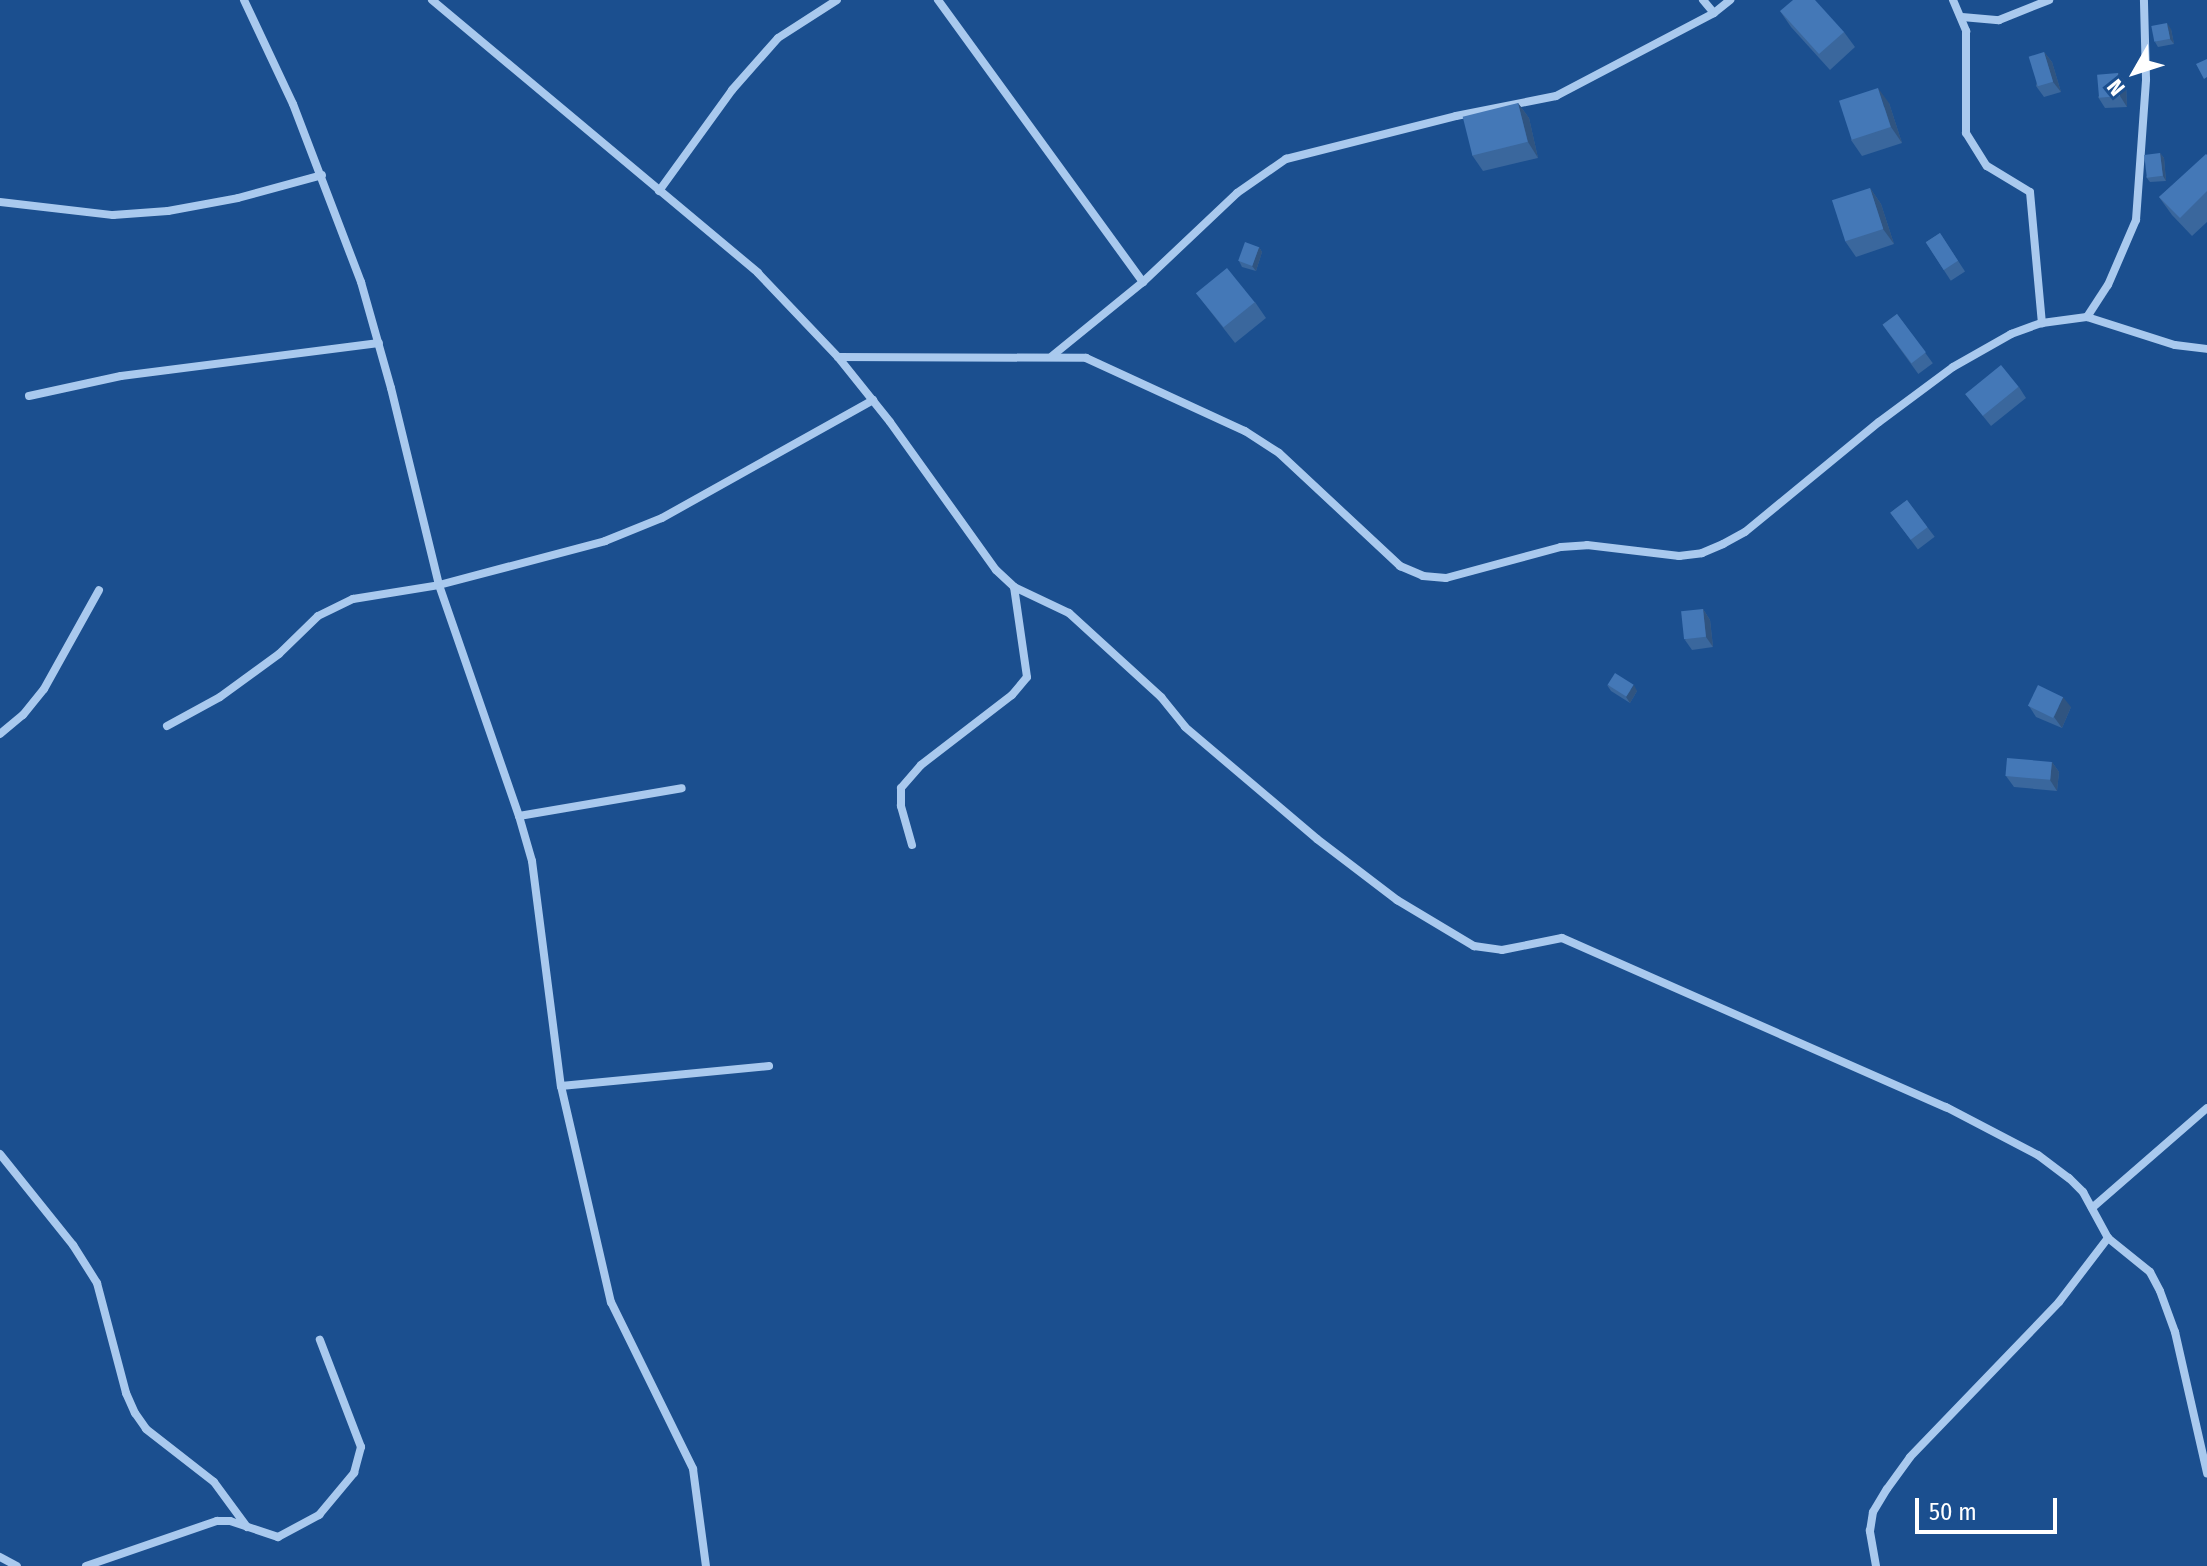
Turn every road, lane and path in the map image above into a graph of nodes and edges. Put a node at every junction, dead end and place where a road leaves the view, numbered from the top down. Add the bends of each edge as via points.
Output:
1 (244, 0) edge
2 (432, 0) edge
3 (837, 0) edge
4 (938, 0) edge
5 (1703, 0) edge
6 (1730, 0) edge
7 (1953, 0) edge
8 (2049, 0) edge
9 (2144, 0) edge
10 (1714, 13) junction
11 (1962, 17) junction
12 (322, 175) junction
13 (659, 191) junction
14 (0, 202) edge
15 (1143, 282) junction
16 (2087, 317) junction
17 (2042, 323) junction
18 (379, 343) junction
19 (2207, 349) edge
20 (1052, 356) junction
21 (838, 357) junction
22 (29, 396) dead end
23 (873, 400) junction
24 (439, 585) junction
25 (1014, 587) junction
26 (99, 590) dead end
27 (167, 726) dead end
28 (0, 734) edge
29 (682, 788) dead end
30 (519, 816) junction
31 (912, 845) dead end
32 (769, 1066) dead end
33 (561, 1086) junction
34 (2207, 1108) edge
35 (0, 1154) edge
36 (2092, 1208) junction
37 (2108, 1238) junction
38 (320, 1340) dead end
39 (2207, 1473) edge
40 (247, 1527) junction
41 (0, 1557) edge
42 (17, 1566) edge
43 (86, 1566) edge
44 (706, 1566) edge
45 (1876, 1566) edge

1 - 12 street
2 - 13 street
3 - 13 street via 778,38 732,90
4 - 15 street
5 - 10 street
6 - 10 street
7 - 11 street
8 - 11 street via 1999,20
9 - 16 street via 2146,79 2136,220 2108,285
10 - 15 street via 1556,96 1286,159 1237,193
11 - 17 street via 1966,133 1987,166 2030,192
12 - 14 street via 238,198 155,212 113,215
12 - 18 street
13 - 21 street via 758,273
15 - 20 street
16 - 17 street
16 - 19 street via 2175,345
17 - 20 street via 1953,367 1745,532 1702,553 1561,547 1446,578 1400,566 1279,453 1245,431 1097,363
18 - 22 street via 121,376
18 - 24 street
20 - 21 street
21 - 23 street
23 - 24 street via 662,518 605,541
23 - 25 street via 996,570
24 - 27 street via 353,599 318,616 279,654 220,697
24 - 30 street
25 - 31 street via 1027,677 1012,695 921,765 901,788
25 - 36 street via 1069,613 1161,697 1185,727 1317,839 1397,900 1474,946 1502,950 1562,938 1946,1107 2038,1155 2069,1178
26 - 28 street via 44,689
29 - 30 street
30 - 33 street via 532,861
32 - 33 street
33 - 44 street via 611,1302 693,1469
34 - 36 street
35 - 40 street via 97,1283 135,1413 146,1429 214,1482
36 - 37 street
37 - 39 street via 2150,1272 2160,1291 2175,1332
37 - 45 street via 2059,1302 1910,1457 1887,1489 1873,1512 1870,1531
38 - 40 street via 361,1447 354,1473 319,1515 295,1530 278,1537
40 - 43 street via 217,1521
41 - 42 street

